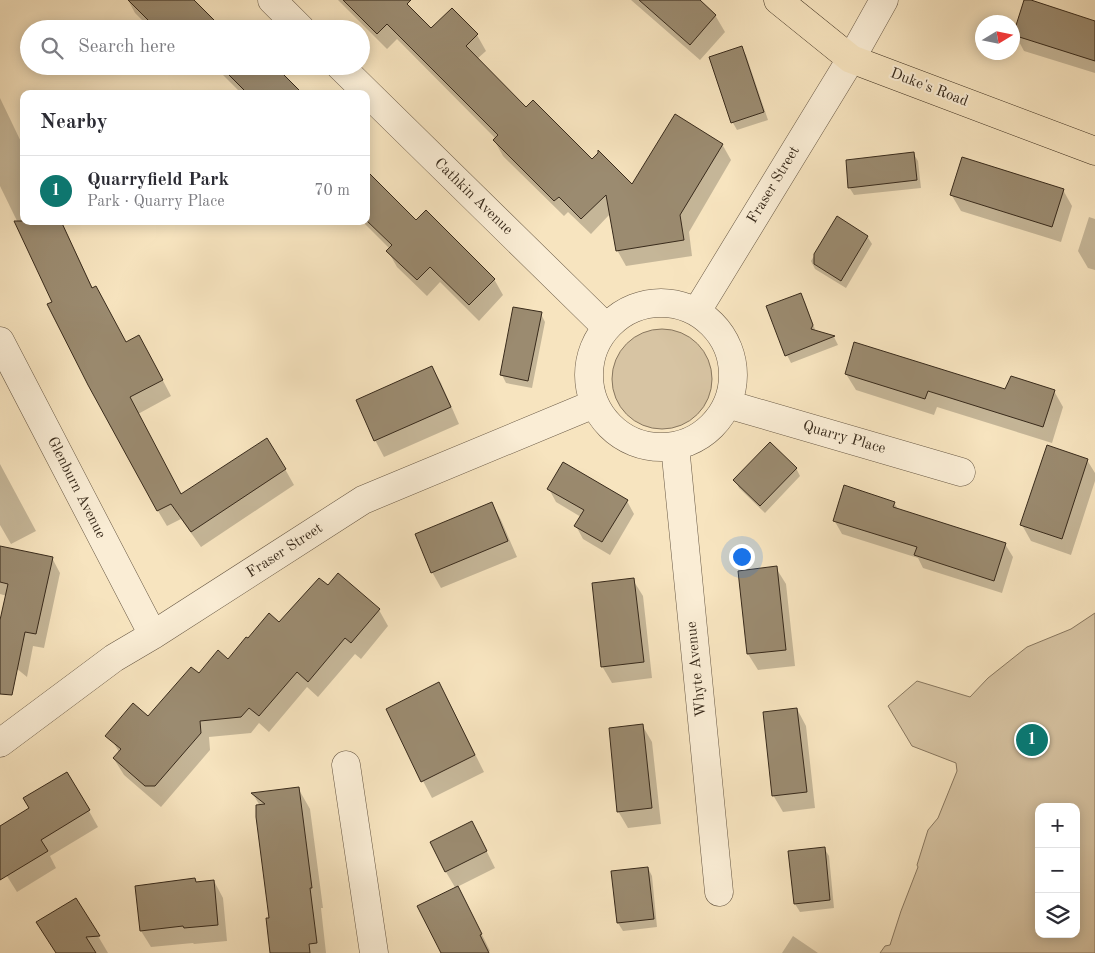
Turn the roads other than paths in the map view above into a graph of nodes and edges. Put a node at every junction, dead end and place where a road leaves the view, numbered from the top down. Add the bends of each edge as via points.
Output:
1 (272, 0) edge
2 (778, 0) edge
3 (884, 0) edge
4 (292, 20) edge
5 (851, 59) junction
6 (349, 75) edge
7 (364, 90) edge
8 (370, 95) edge
9 (1095, 151) edge
10 (697, 311) junction
11 (606, 327) junction
12 (0, 341) edge
13 (594, 404) junction
14 (727, 404) junction
15 (675, 446) junction
16 (961, 472) dead end
17 (153, 635) junction
18 (0, 743) edge
19 (346, 765) dead end
20 (719, 892) dead end
21 (374, 953) edge

1 - 4 street
2 - 5 main road, Duke's Road
3 - 5 street, Fraser Street
5 - 9 main road, Duke's Road
5 - 10 street, Fraser Street
6 - 7 street, Cathkin Avenue
8 - 11 street, Cathkin Avenue
10 - 11 street via 673,303 648,303 625,311
10 - 14 street via 714,324 726,342 732,362 732,384
11 - 13 street via 594,344 589,364 589,385
12 - 17 street, Glenburn Avenue
13 - 15 street via 619,434 637,443
13 - 17 street, Fraser Street via 363,500
14 - 15 street via 715,423 698,437
14 - 16 street, Quarry Place
15 - 20 street, Whyte Avenue
17 - 18 street, Fraser Street via 114,658
19 - 21 street

